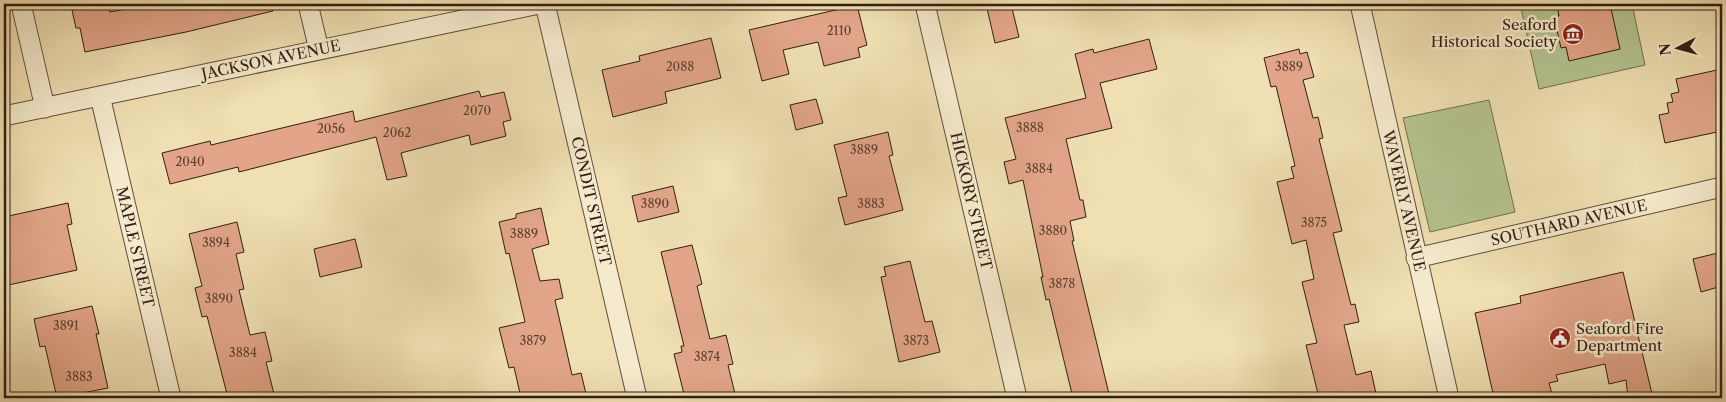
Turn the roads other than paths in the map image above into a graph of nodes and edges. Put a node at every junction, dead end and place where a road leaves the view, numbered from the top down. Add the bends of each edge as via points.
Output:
1 (21, 4) edge
2 (308, 4) edge
3 (539, 4) edge
4 (545, 4) edge
5 (925, 4) edge
6 (1360, 4) edge
7 (319, 50) junction
8 (100, 96) junction
9 (45, 108) junction
10 (4, 116) edge
11 (1722, 187) edge
12 (1416, 258) junction
13 (171, 398) edge
14 (637, 398) edge
15 (1017, 398) edge
16 (1449, 398) edge

1 - 9 street
2 - 7 street
3 - 7 street, JACKSON AVENUE
4 - 14 street, CONDIT STREET
5 - 15 street, HICKORY STREET
6 - 12 street, WAVERLY AVENUE
7 - 8 street, JACKSON AVENUE
8 - 9 street, JACKSON AVENUE
8 - 13 street, MAPLE STREET
9 - 10 street, JACKSON AVENUE
11 - 12 street, SOUTHARD AVENUE
12 - 16 street, WAVERLY AVENUE

